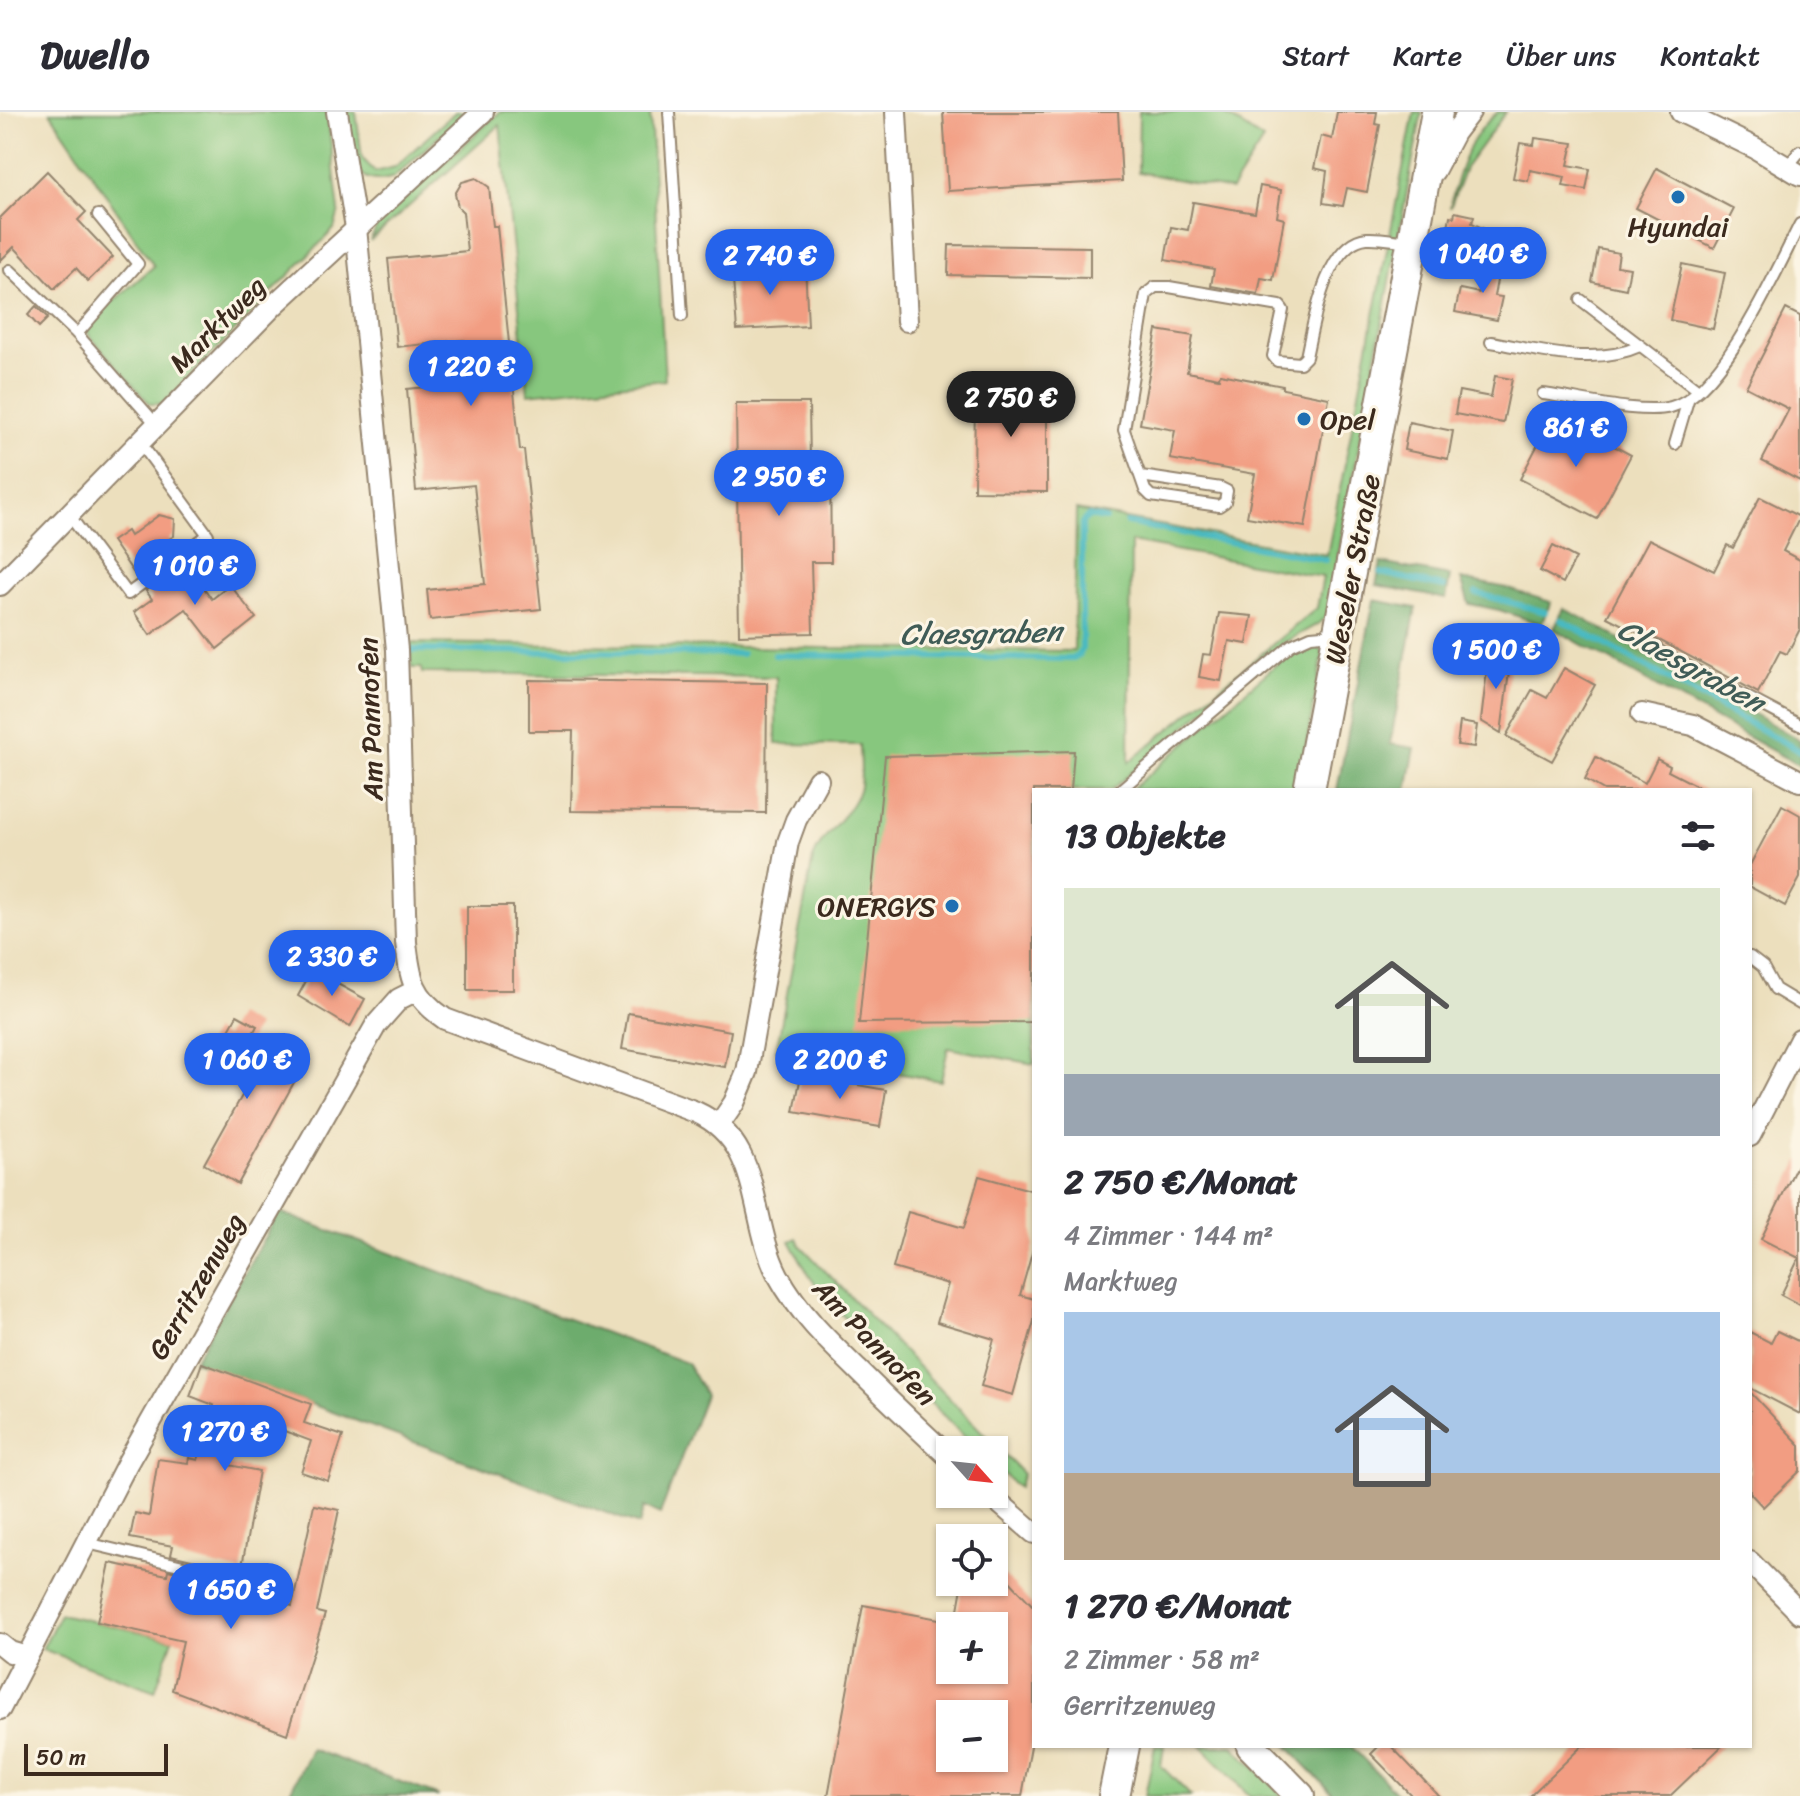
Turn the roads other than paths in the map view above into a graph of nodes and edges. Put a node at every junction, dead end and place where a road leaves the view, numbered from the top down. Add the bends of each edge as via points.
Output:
1 (337, 112) edge
2 (483, 112) edge
3 (669, 112) edge
4 (896, 112) edge
5 (1437, 112) edge
6 (1470, 112) edge
7 (1681, 112) edge
8 (1796, 164) edge
9 (1422, 197) junction
10 (98, 215) dead end
11 (1800, 224) edge
12 (356, 228) junction
13 (1413, 243) junction
14 (10, 270) dead end
15 (1581, 300) dead end
16 (682, 316) dead end
17 (907, 321) dead end
18 (77, 334) junction
19 (1491, 342) dead end
20 (1640, 346) junction
21 (1697, 389) junction
22 (1543, 394) dead end
23 (1688, 400) junction
24 (156, 424) junction
25 (139, 441) junction
26 (1675, 444) dead end
27 (1141, 476) junction
28 (69, 515) junction
29 (0, 585) edge
30 (1339, 634) junction
31 (1654, 646) dead end
32 (1642, 714) dead end
33 (1800, 725) edge
34 (818, 780) dead end
35 (1800, 781) edge
36 (1122, 788) edge
37 (1309, 788) edge
38 (1752, 959) edge
39 (415, 991) junction
40 (1800, 1004) edge
41 (1800, 1039) edge
42 (719, 1125) junction
43 (1752, 1132) edge
44 (936, 1444) edge
45 (1005, 1508) edge
46 (1032, 1531) edge
47 (87, 1543) junction
48 (1752, 1564) edge
49 (250, 1582) dead end
50 (1800, 1613) edge
51 (0, 1644) edge
52 (27, 1657) junction
53 (0, 1709) edge
54 (1124, 1748) edge
55 (1254, 1748) edge
56 (1114, 1796) edge
57 (1300, 1796) edge

1 - 12 street, Am Pannofen
2 - 12 street, Marktweg
3 - 16 lane
4 - 17 street
5 - 9 main road, Weseler Straße
6 - 9 street
7 - 8 street
9 - 13 main road, Weseler Straße
10 - 18 lane via 138,264
11 - 21 lane via 1742,336
12 - 24 street, Marktweg
12 - 39 street, Am Pannofen via 397,650 406,942
13 - 27 lane via 1365,238 1343,251 1319,295 1306,357 1300,363 1273,356 1280,306 1169,287 1155,287 1146,294 1124,430
13 - 30 main road, Weseler Straße
14 - 18 lane
15 - 20 lane
18 - 24 lane
19 - 20 lane via 1581,356
20 - 21 lane
21 - 23 lane
22 - 23 lane via 1652,409
23 - 26 lane
24 - 25 street, Marktweg
25 - 28 street, Marktweg
25 - 28 lane via 208,535 128,594
27 - 27 lane via 1151,496 1219,506 1225,502 1227,491 1221,488
28 - 29 street, Marktweg
30 - 36 lane via 1311,636 1291,645
30 - 37 main road, Weseler Straße
31 - 33 lane
32 - 35 street via 1693,725
34 - 42 street via 788,842 747,1072
38 - 40 lane via 1775,989
39 - 42 street, Am Pannofen via 445,1019
39 - 47 street, Gerritzenweg via 399,999 376,1025
41 - 43 street
42 - 44 street, Am Pannofen via 741,1150 777,1273 805,1316
45 - 46 street
47 - 49 lane
47 - 52 street, Gerritzenweg
48 - 50 street
51 - 52 street
52 - 53 street, Gerritzenweg
54 - 56 main road
55 - 57 main road

